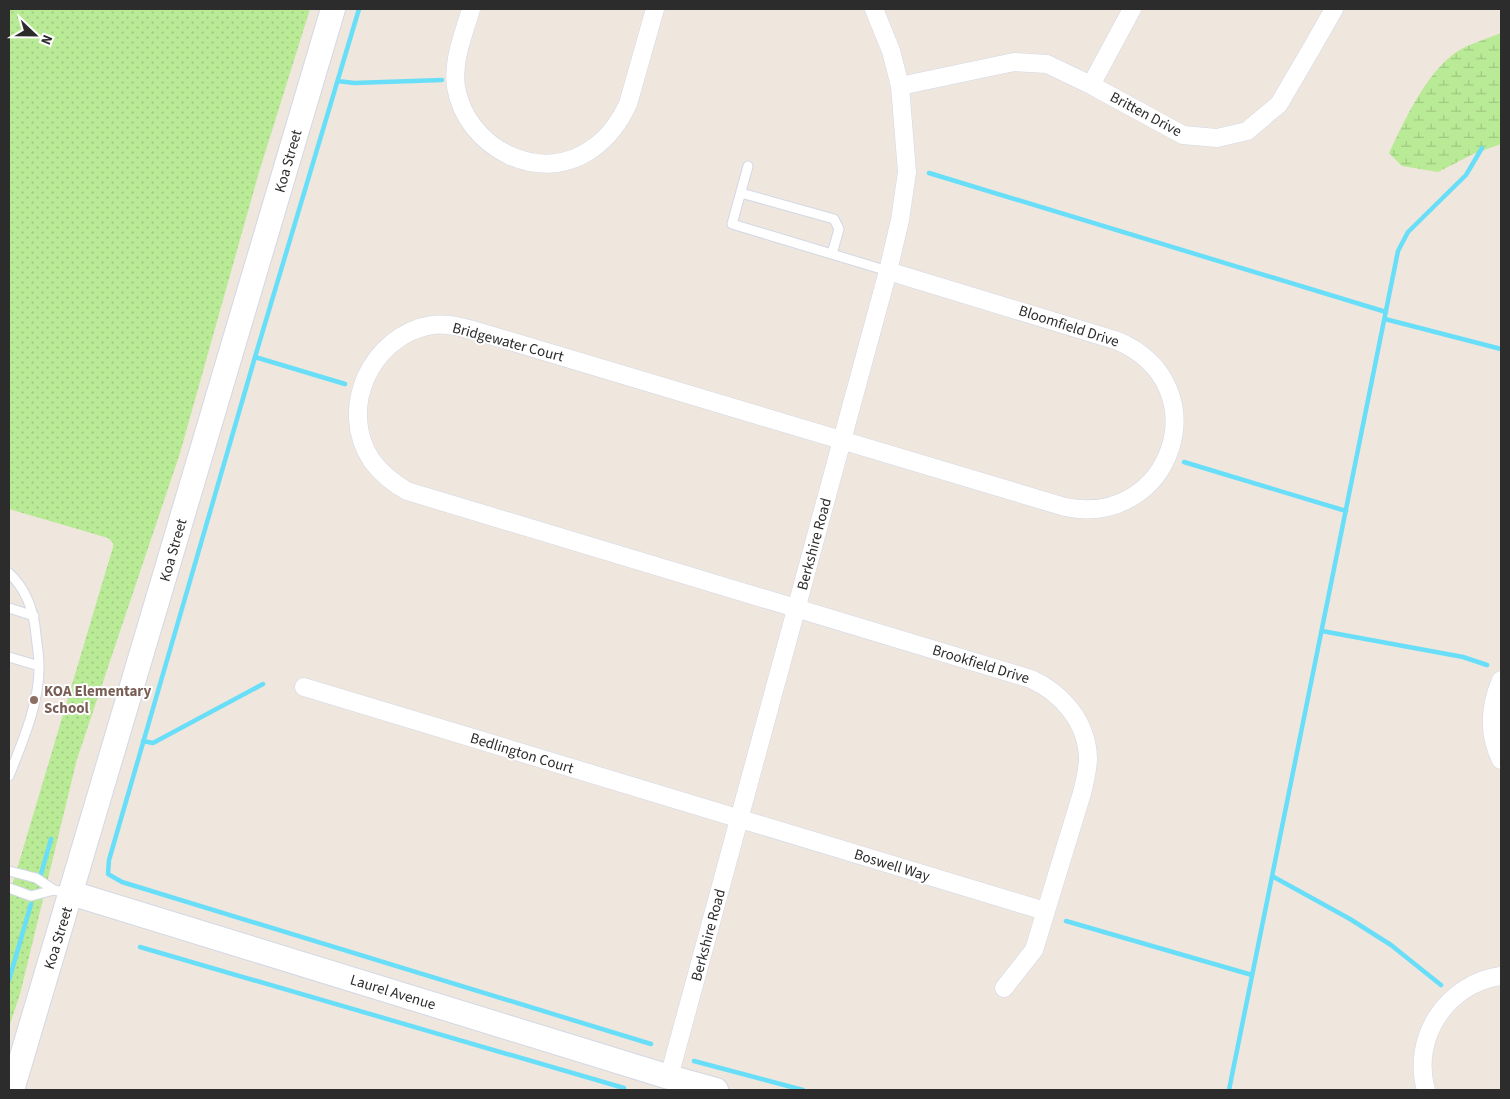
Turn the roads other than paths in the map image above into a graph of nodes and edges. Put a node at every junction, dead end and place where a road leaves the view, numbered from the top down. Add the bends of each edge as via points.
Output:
1 (333, 9) edge
2 (471, 9) edge
3 (655, 9) edge
4 (874, 9) edge
5 (1132, 9) edge
6 (1334, 9) edge
7 (1091, 85) junction
8 (900, 86) junction
9 (748, 166) dead end
10 (741, 193) junction
11 (832, 254) junction
12 (888, 271) junction
13 (842, 440) junction
14 (9, 573) edge
15 (9, 608) edge
16 (796, 609) junction
17 (34, 616) junction
18 (9, 657) edge
19 (39, 666) junction
20 (1501, 680) edge
21 (304, 687) dead end
22 (1501, 760) edge
23 (9, 776) edge
24 (740, 819) junction
25 (9, 870) edge
26 (9, 888) edge
27 (62, 891) junction
28 (1045, 911) junction
29 (1501, 976) edge
30 (1004, 988) dead end
31 (669, 1077) junction
32 (12, 1090) edge
33 (716, 1090) edge
34 (1426, 1090) edge

1 - 27 main road, Koa Street
2 - 3 street via 457,56 456,87 462,107 478,134 491,145 515,158 541,164 556,163 593,149 622,117
4 - 8 street, Berkshire Road
5 - 7 street
6 - 7 street, Britten Drive via 1278,104 1248,131 1217,138 1183,135
7 - 8 street, Britten Drive via 1047,64 1014,62
8 - 12 street, Berkshire Road via 907,172
9 - 10 lane
10 - 11 lane via 834,218 839,229
10 - 11 lane via 732,224
11 - 12 lane
12 - 13 street, Berkshire Road
12 - 13 street, Bloomfield Drive via 1130,346 1150,362 1166,382 1174,403 1174,436 1163,464 1137,494 1114,506 1086,510 1065,507
13 - 16 street, Berkshire Road
13 - 16 street, Bridgewater Court via 450,325 419,328 389,345 376,358 359,394 357,411 364,446 383,474 406,490
14 - 17 lane via 24,590
15 - 17 lane
16 - 24 street, Berkshire Road
16 - 28 street, Brookfield Drive via 1031,679 1043,684 1066,703 1081,729 1088,757 1082,793
17 - 19 lane
18 - 19 lane
19 - 23 lane via 36,693
20 - 22 street via 1491,711
21 - 24 street, Bedlington Court
24 - 28 street, Boswell Way
24 - 31 street, Berkshire Road
25 - 27 lane via 36,878
26 - 27 lane via 31,896
27 - 31 main road, Laurel Avenue
27 - 32 main road, Koa Street
28 - 30 street, Brookfield Drive via 1034,950
29 - 34 street via 1468,987 1442,1009 1431,1026 1425,1045
31 - 33 main road, Laurel Avenue

